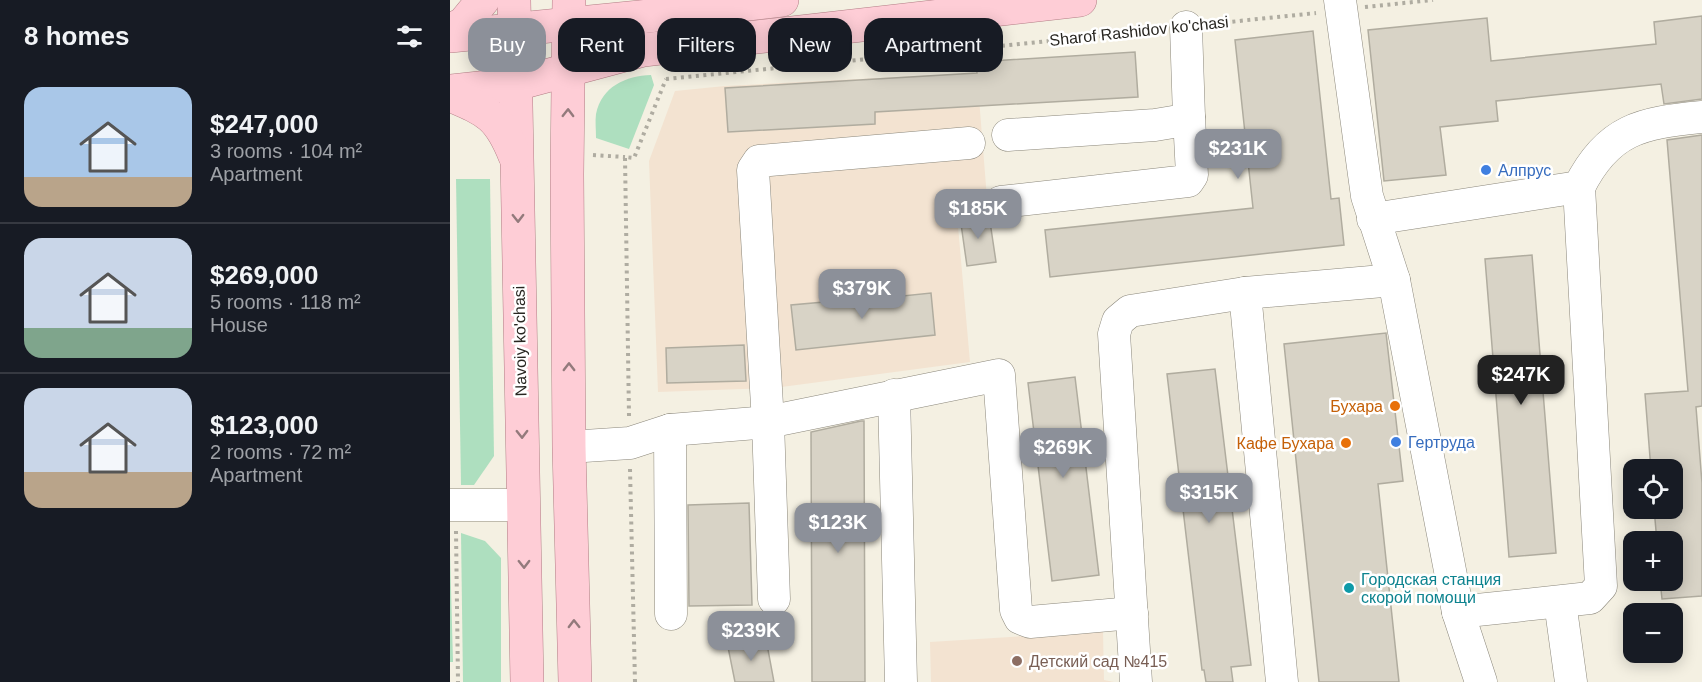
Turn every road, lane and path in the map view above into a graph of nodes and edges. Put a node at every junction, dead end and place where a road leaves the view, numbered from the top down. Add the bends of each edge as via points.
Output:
1 (483, 0) edge
2 (782, 0) edge
3 (1080, 0) edge
4 (1433, 0) edge
5 (1340, 5) edge
6 (569, 11) edge
7 (514, 15) edge
8 (1186, 27) junction
9 (450, 31) edge
10 (450, 36) edge
11 (645, 50) edge
12 (558, 59) edge
13 (561, 72) edge
14 (569, 72) edge
15 (516, 84) junction
16 (450, 91) edge
17 (450, 95) edge
18 (1188, 117) junction
19 (1702, 117) edge
20 (1008, 135) dead end
21 (969, 143) dead end
22 (589, 155) dead end
23 (625, 157) junction
24 (517, 160) junction
25 (1579, 188) junction
26 (1001, 202) dead end
27 (1373, 219) junction
28 (1395, 280) junction
29 (1245, 293) junction
30 (894, 395) junction
31 (768, 422) junction
32 (670, 430) junction
33 (630, 443) junction
34 (569, 447) junction
35 (523, 505) junction
36 (453, 518) edge
37 (774, 600) dead end
38 (1560, 602) junction
39 (1458, 612) junction
40 (1132, 613) junction
41 (671, 614) dead end
42 (450, 668) edge
43 (458, 668) junction
44 (458, 682) edge
45 (527, 682) edge
46 (575, 682) edge
47 (635, 682) edge
48 (901, 682) edge
49 (1136, 682) edge
50 (1282, 682) edge
51 (1481, 682) edge
52 (1570, 682) edge

1 - 9 main road via 464,23
2 - 6 main road via 640,18
3 - 11 main road
4 - 5 path, Sharof Rashidov ko'chasi
5 - 8 path, Sharof Rashidov ko'chasi
5 - 27 street
6 - 7 main road
7 - 10 main road
7 - 12 main road
7 - 15 main road, Navoiy ko'chasi
8 - 18 street
8 - 23 path, Sharof Rashidov ko'chasi via 666,79 634,158
13 - 15 main road
34 -> 14 main road
15 - 16 main road
15 - 24 main road, Navoiy ko'chasi
17 - 24 main road via 490,115 507,136
18 - 20 street via 1155,125
18 - 26 street via 1192,175 1188,181
19 - 25 street via 1659,122 1617,139 1589,165
21 - 31 street via 759,161 753,170
22 - 23 path
23 - 33 path
24 -> 35 main road, Navoiy ko'chasi
25 - 27 street
25 - 38 street via 1601,586 1590,598
27 - 28 street
28 - 29 street
28 - 39 street
29 - 40 street via 1130,310 1118,321 1114,334
29 - 50 street
30 - 31 street
30 - 40 street via 999,375 1016,610 1020,618 1029,622
30 - 48 street
31 - 32 street
31 - 37 street
32 - 33 street
32 - 41 street
33 - 34 street
33 - 47 path
46 -> 34 main road
35 - 36 street
35 -> 45 main road, Navoiy ko'chasi
36 - 43 path
38 - 39 street
38 - 52 street
39 - 51 street
40 - 49 street
42 - 43 path
43 - 44 path

